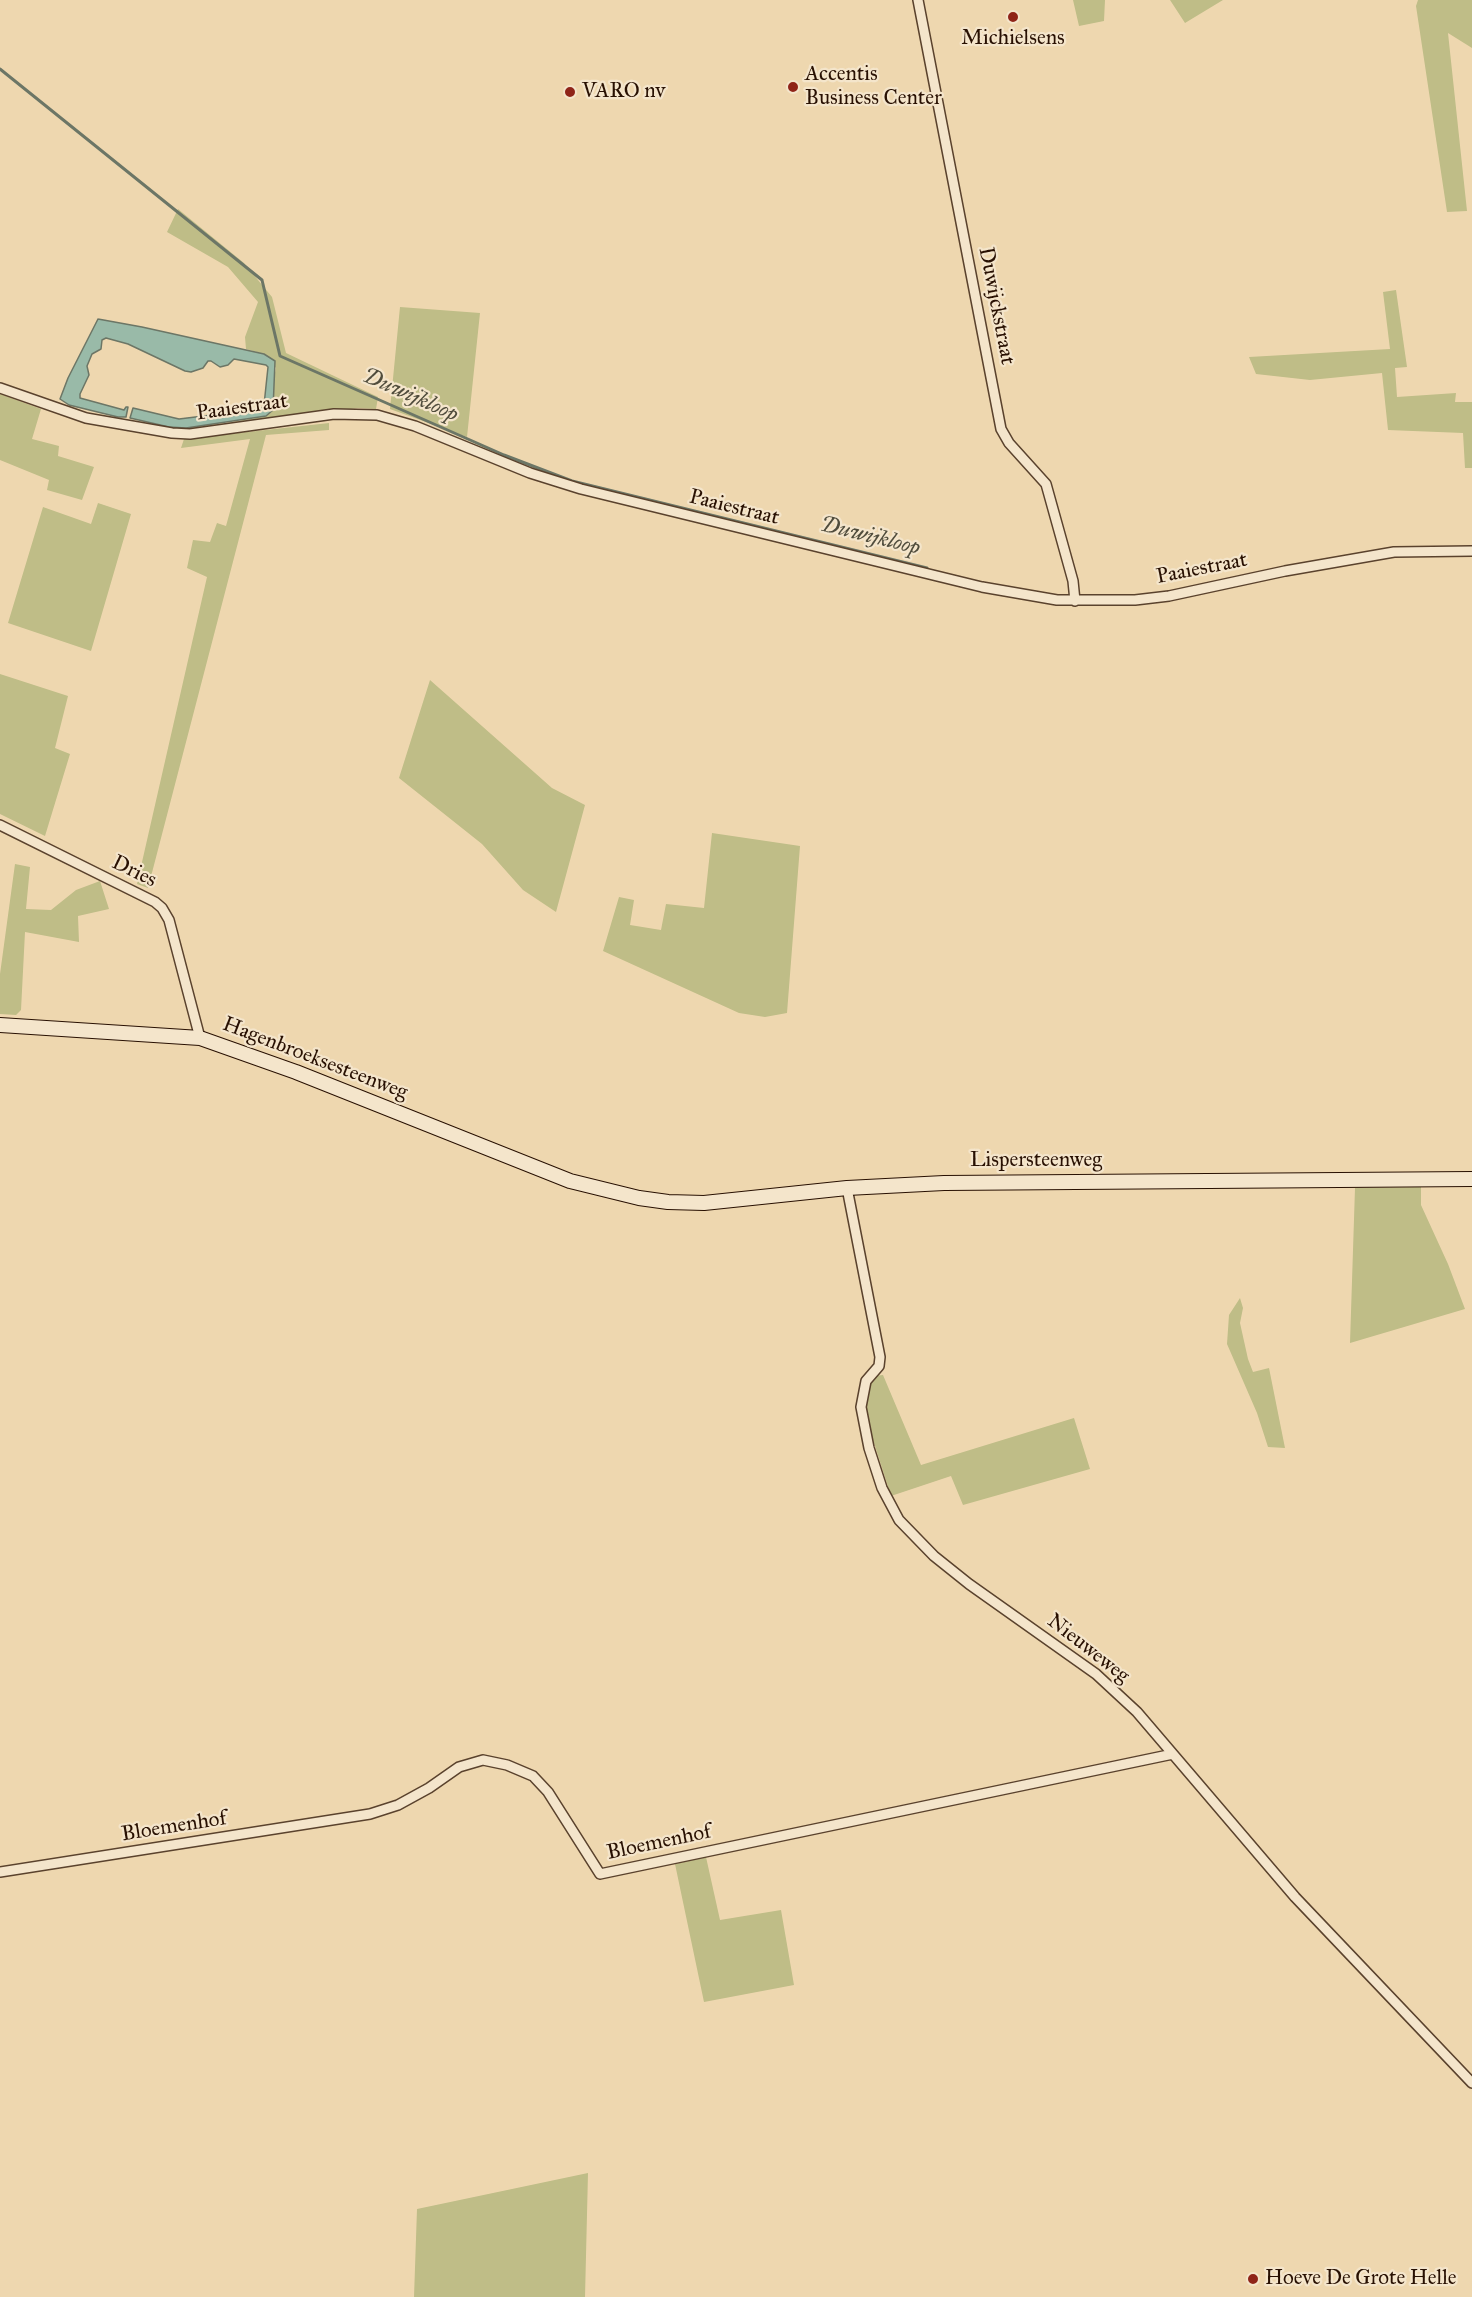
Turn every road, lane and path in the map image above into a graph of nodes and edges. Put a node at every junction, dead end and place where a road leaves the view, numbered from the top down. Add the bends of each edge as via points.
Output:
1 (918, 0) edge
2 (0, 388) edge
3 (1472, 550) edge
4 (1076, 601) junction
5 (0, 825) edge
6 (0, 1025) edge
7 (200, 1038) junction
8 (1472, 1179) edge
9 (847, 1188) junction
10 (602, 1189) joint
11 (1173, 1754) junction
12 (0, 1872) edge
13 (1472, 2083) edge

1 - 4 street, Duwijckstraat via 1001,429 1046,484
2 - 4 street, Paaiestraat via 86,418 172,433 190,434 334,414 376,415 581,489 1007,593
3 - 4 street, Paaiestraat via 1394,552 1169,596
5 - 7 street, Dries via 162,908 169,920
6 - 7 street, Hagenbroeksesteenweg
7 - 10 street, Hagenbroeksesteenweg via 570,1181
8 - 9 street, Lispersteenweg via 944,1183
9 - 10 street, Lispersteenweg via 704,1203 639,1198
9 - 11 street, Nieuweweg via 880,1357 879,1366 866,1381 861,1407 882,1488 899,1520 942,1563 1096,1674 1137,1712
11 - 12 street, Bloemenhof via 600,1874 548,1791 533,1776 483,1760 459,1767 398,1805 370,1814
11 - 13 street, Nieuweweg via 1295,1897

